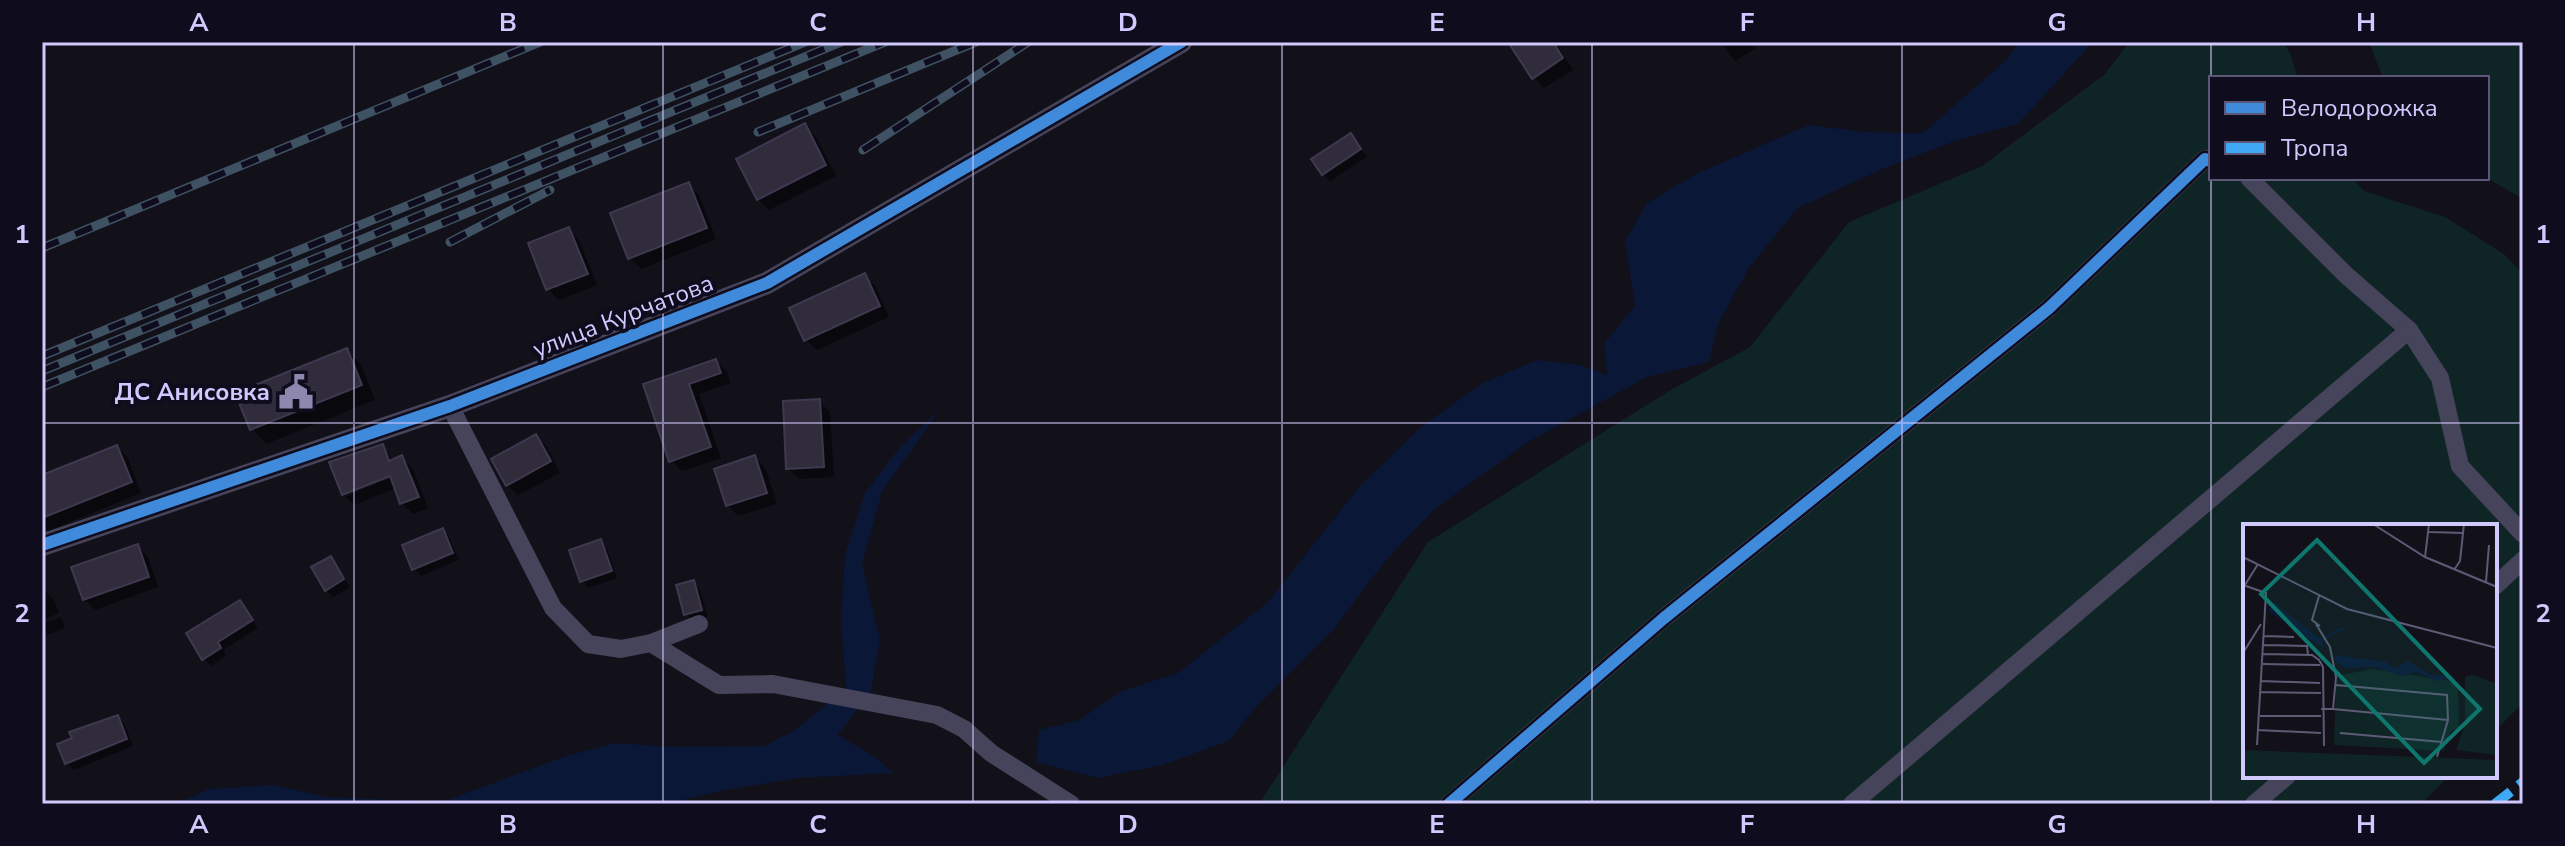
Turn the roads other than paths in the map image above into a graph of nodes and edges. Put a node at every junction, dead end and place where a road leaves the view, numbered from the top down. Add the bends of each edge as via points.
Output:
1 (1181, 42) edge
2 (2209, 160) edge
3 (2251, 180) edge
4 (2409, 330) junction
5 (450, 406) junction
6 (2523, 534) edge
7 (42, 545) edge
8 (2523, 560) edge
9 (2497, 584) edge
10 (699, 624) dead end
11 (651, 643) junction
12 (2285, 778) edge
13 (1071, 804) edge
14 (1449, 804) edge
15 (1852, 804) edge
16 (2254, 804) edge

1 - 5 street, улица Курчатова via 767,283
2 - 14 street via 2049,308 1664,618
3 - 4 street
4 - 6 street via 2440,378 2460,466
4 - 15 street
5 - 7 street, улица Курчатова
5 - 11 street via 553,608 588,644 621,649
8 - 9 street
10 - 11 street
11 - 13 street via 719,685 773,684 937,715
12 - 16 street

